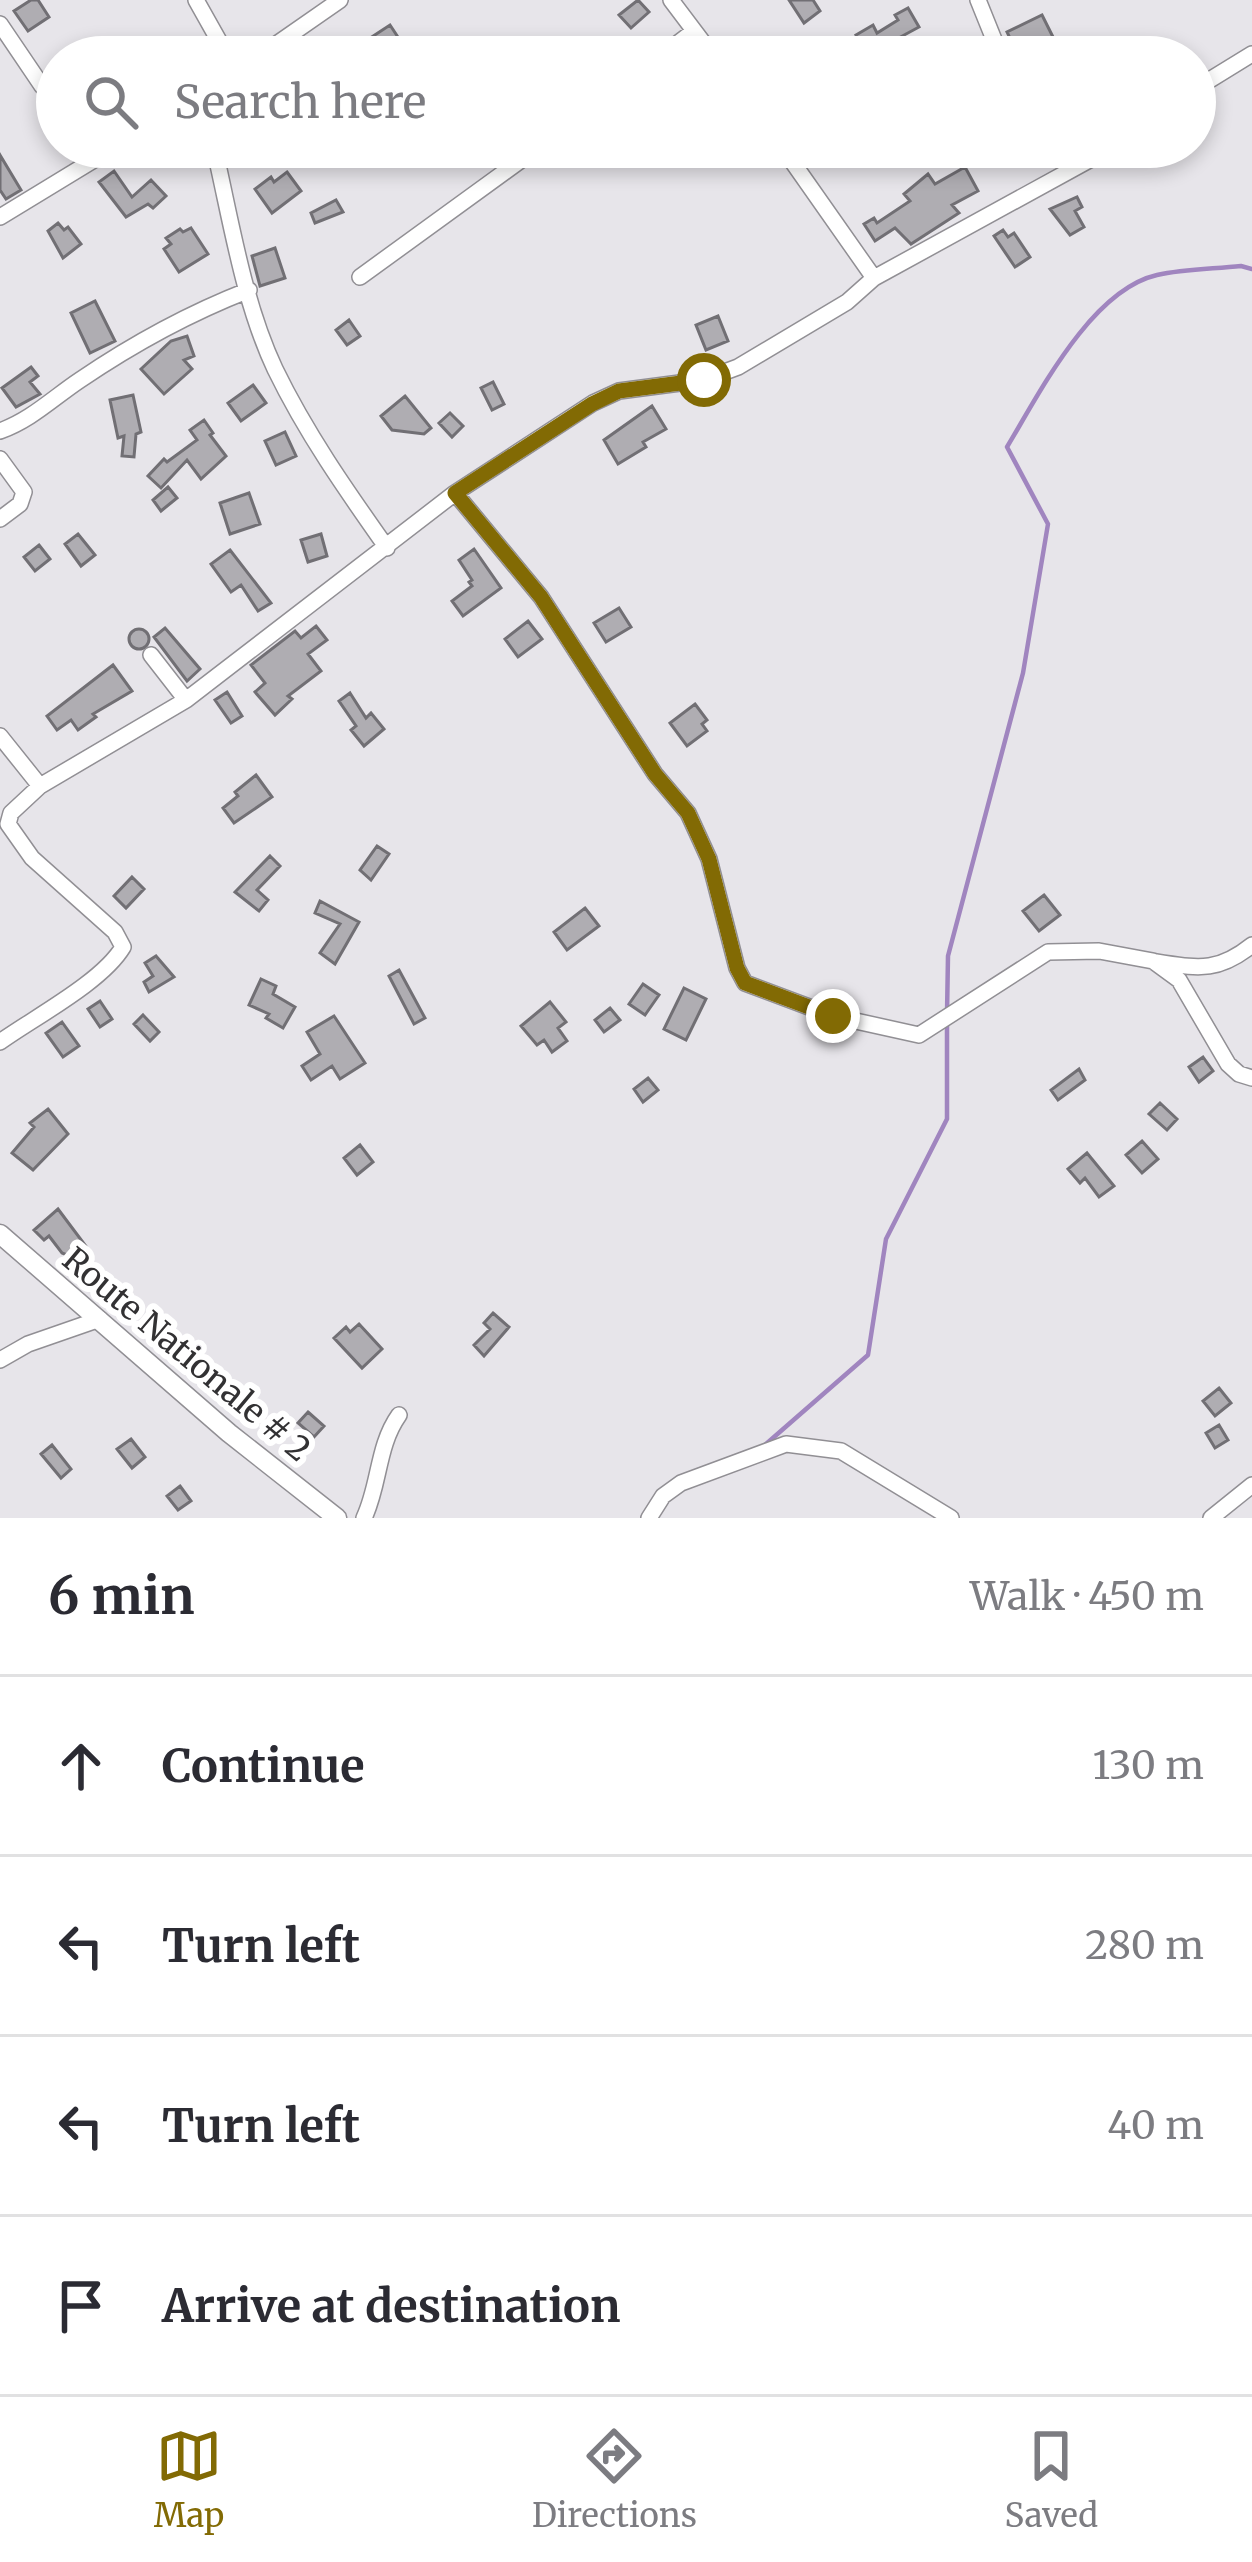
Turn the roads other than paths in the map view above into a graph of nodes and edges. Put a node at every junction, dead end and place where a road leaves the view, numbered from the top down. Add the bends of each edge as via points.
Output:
1 (196, 0) edge
2 (340, 0) edge
3 (671, 0) edge
4 (978, 0) edge
5 (0, 24) edge
6 (694, 32) junction
7 (216, 36) edge
8 (288, 36) edge
9 (689, 36) edge
10 (697, 36) edge
11 (993, 36) edge
12 (1252, 54) edge
13 (1216, 75) edge
14 (36, 77) edge
15 (80, 168) edge
16 (219, 168) edge
17 (510, 168) edge
18 (797, 168) edge
19 (1075, 168) edge
20 (0, 217) edge
21 (360, 278) dead end
22 (874, 278) junction
23 (249, 290) junction
24 (0, 430) edge
25 (0, 459) edge
26 (455, 493) junction
27 (0, 519) edge
28 (387, 548) junction
29 (151, 655) dead end
30 (186, 700) junction
31 (0, 736) edge
32 (40, 786) junction
33 (1252, 945) edge
34 (1153, 961) junction
35 (0, 1042) edge
36 (1252, 1078) edge
37 (0, 1234) edge
38 (100, 1319) junction
39 (0, 1360) edge
40 (399, 1415) dead end
41 (1252, 1484) edge
42 (337, 1518) edge
43 (364, 1518) edge
44 (649, 1518) edge
45 (951, 1518) edge
46 (1210, 1518) edge

1 - 7 street
2 - 8 street
3 - 6 street
4 - 11 street
5 - 14 street
6 - 9 street
6 - 10 street
12 - 13 street
15 - 20 street
16 - 23 street
17 - 21 street
18 - 22 street
19 - 22 street
22 - 26 street via 738,367 704,380 619,391
23 - 24 street via 200,309
23 - 28 street via 274,366 327,463
25 - 27 street via 24,492
26 - 28 street
26 - 34 street via 541,597 688,813 745,983 833,1016 919,1035 1048,952
28 - 30 street
29 - 30 street
30 - 32 street
31 - 32 street
32 - 35 street via 8,824 123,946
33 - 34 street via 1230,963 1200,968
34 - 36 street via 1179,980 1228,1064
37 - 38 main road, Route Nationale # 2
38 - 39 street
38 - 42 main road, Route Nationale # 2
40 - 43 street via 385,1435
41 - 46 street
44 - 45 street via 681,1483 787,1444 841,1451

